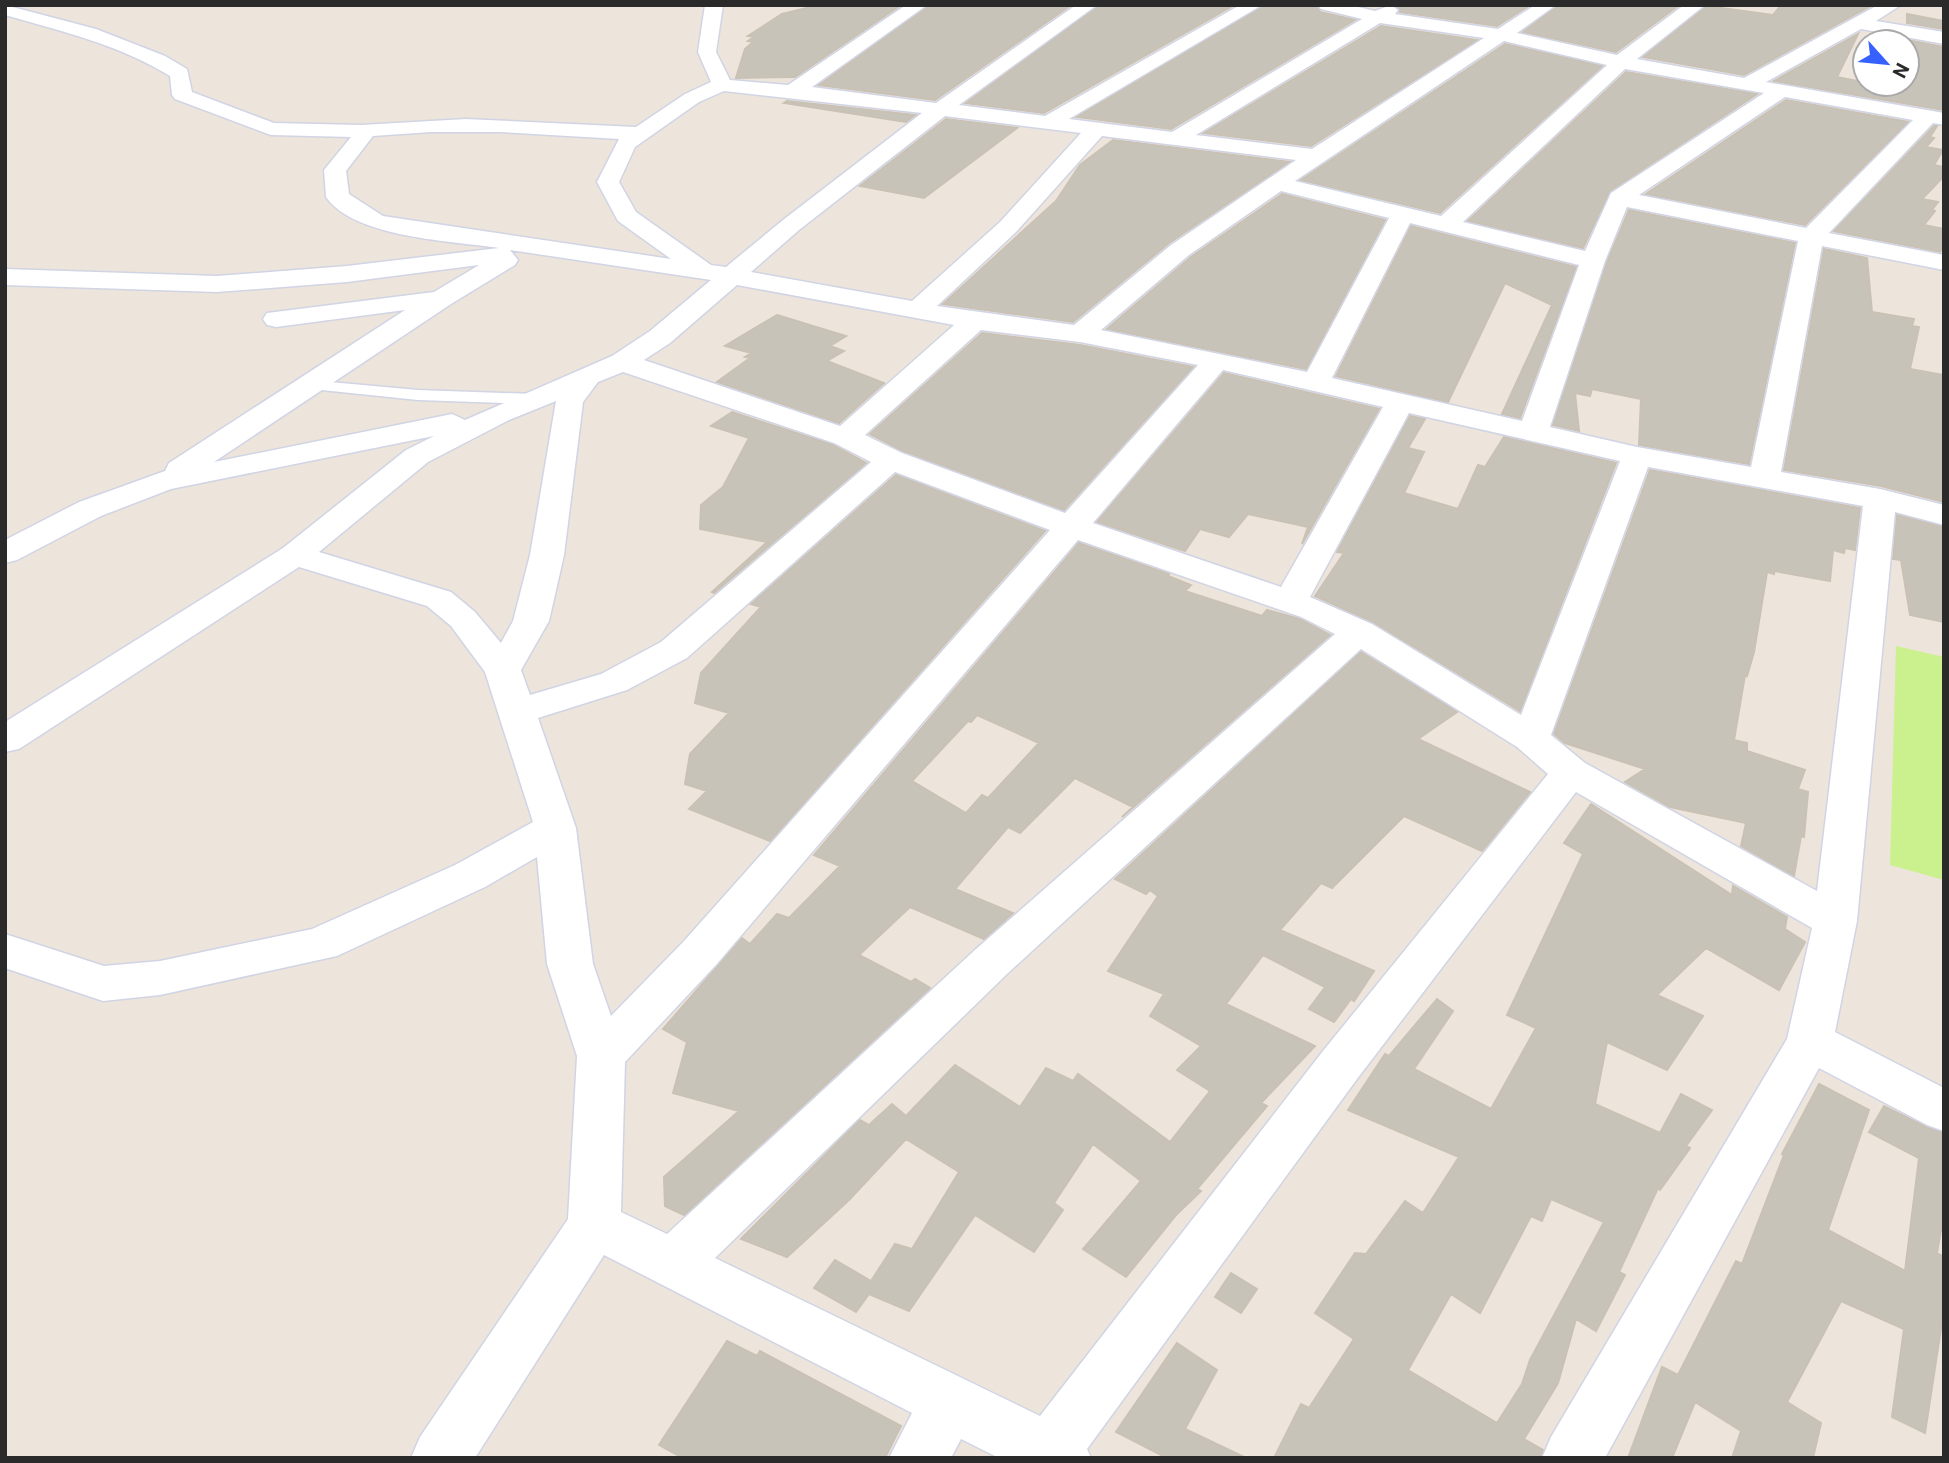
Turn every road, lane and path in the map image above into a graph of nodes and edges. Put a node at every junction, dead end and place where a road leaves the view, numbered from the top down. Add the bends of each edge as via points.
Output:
1 (714, 5) edge
2 (918, 5) edge
3 (1088, 5) edge
4 (1252, 5) edge
5 (1327, 5) edge
6 (1397, 5) edge
7 (1547, 5) edge
8 (1696, 5) edge
9 (1892, 5) edge
10 (5, 9) edge
11 (1377, 17) junction
12 (1857, 23) junction
13 (1501, 35) junction
14 (1944, 38) edge
15 (1621, 62) junction
16 (1747, 84) junction
17 (722, 85) junction
18 (793, 91) junction
19 (1781, 91) junction
20 (942, 108) junction
21 (1936, 118) edge
22 (1051, 121) junction
23 (1097, 129) junction
24 (361, 131) junction
25 (640, 134) junction
26 (1176, 138) junction
27 (1316, 156) junction
28 (1280, 184) junction
29 (1619, 198) junction
30 (1403, 214) junction
31 (1445, 225) junction
32 (1811, 237) junction
33 (525, 250) junction
34 (1593, 261) junction
35 (1944, 263) edge
36 (719, 274) junction
37 (5, 276) edge
38 (442, 298) junction
39 (918, 310) junction
40 (276, 319) dead end
41 (975, 321) junction
42 (1080, 334) junction
43 (1217, 360) junction
44 (604, 370) junction
45 (1315, 383) junction
46 (308, 385) junction
47 (534, 399) junction
48 (1400, 402) junction
49 (499, 414) junction
50 (1532, 432) junction
51 (845, 437) junction
52 (1637, 456) junction
53 (891, 460) junction
54 (1764, 480) junction
55 (163, 481) junction
56 (1880, 499) junction
57 (1944, 515) edge
58 (1072, 527) junction
59 (5, 552) edge
60 (295, 555) junction
61 (1290, 602) junction
62 (1359, 632) junction
63 (503, 670) junction
64 (517, 712) junction
65 (1531, 738) junction
66 (5, 740) edge
67 (1571, 772) junction
68 (555, 828) junction
69 (1835, 920) junction
70 (5, 951) edge
71 (1810, 1041) junction
72 (601, 1056) junction
73 (1944, 1111) edge
74 (594, 1223) junction
75 (673, 1263) junction
76 (950, 1402) junction
77 (1055, 1455) edge
78 (441, 1458) edge
79 (919, 1458) edge
80 (1572, 1458) edge

1 - 17 street via 707,52
2 - 18 street
3 - 20 street
4 - 22 street
5 - 11 street
6 - 11 street
7 - 13 street
8 - 15 street
9 - 12 street
10 - 24 street via 89,33 158,60 180,73 182,95 271,130
11 - 13 street
11 - 26 street
12 - 14 street
12 - 16 street
13 - 15 street
13 - 27 street
15 - 16 street
15 - 31 street
16 - 19 street
17 - 18 street
17 - 25 street via 692,98
18 - 20 street
19 - 21 street
19 - 29 street
20 - 22 street
20 - 36 street via 791,225
21 - 32 street
22 - 23 street
23 - 26 street
23 - 39 street via 1008,227
24 - 25 street via 520,126
24 - 33 street via 363,137 335,170 338,197 377,222
25 - 36 street via 626,144 608,182 626,216
26 - 27 street
27 - 28 street
28 - 30 street
28 - 42 street via 1180,250
29 - 32 street
29 - 34 street
30 - 31 street
30 - 45 street
31 - 34 street
32 - 35 street
32 - 54 street
33 - 36 street
33 - 37 street via 347,274 217,284
33 - 38 street
34 - 50 street
36 - 39 street
36 - 44 street via 660,337
38 - 40 street
38 - 46 street
39 - 41 street
41 - 42 street
41 - 51 street
42 - 43 street
43 - 45 street
43 - 58 street
44 - 47 street
44 - 51 street
44 - 63 street via 569,402 547,555 531,621
45 - 48 street
46 - 47 lane
46 - 55 street
47 - 49 street
48 - 50 street
48 - 61 street
49 - 55 street
49 - 60 street via 417,456
50 - 52 street
51 - 53 street
52 - 54 street
52 - 65 street
53 - 58 street
53 - 64 street via 674,650 614,682
54 - 56 street
55 - 59 street via 90,509
56 - 57 street
56 - 69 street
58 - 61 street
58 - 72 street via 700,953
60 - 63 street via 439,599 463,619
60 - 66 street
61 - 62 street
62 - 65 street
62 - 75 street via 992,961
63 - 64 street
64 - 68 street
65 - 67 street
67 - 69 street
67 - 77 street via 1340,1065
68 - 70 street via 470,876 321,944 160,978 103,984
68 - 72 street via 570,964
69 - 71 street
71 - 73 street
71 - 80 street
72 - 74 street
74 - 75 street
74 - 78 street
75 - 76 street
76 - 77 street
76 - 79 street

